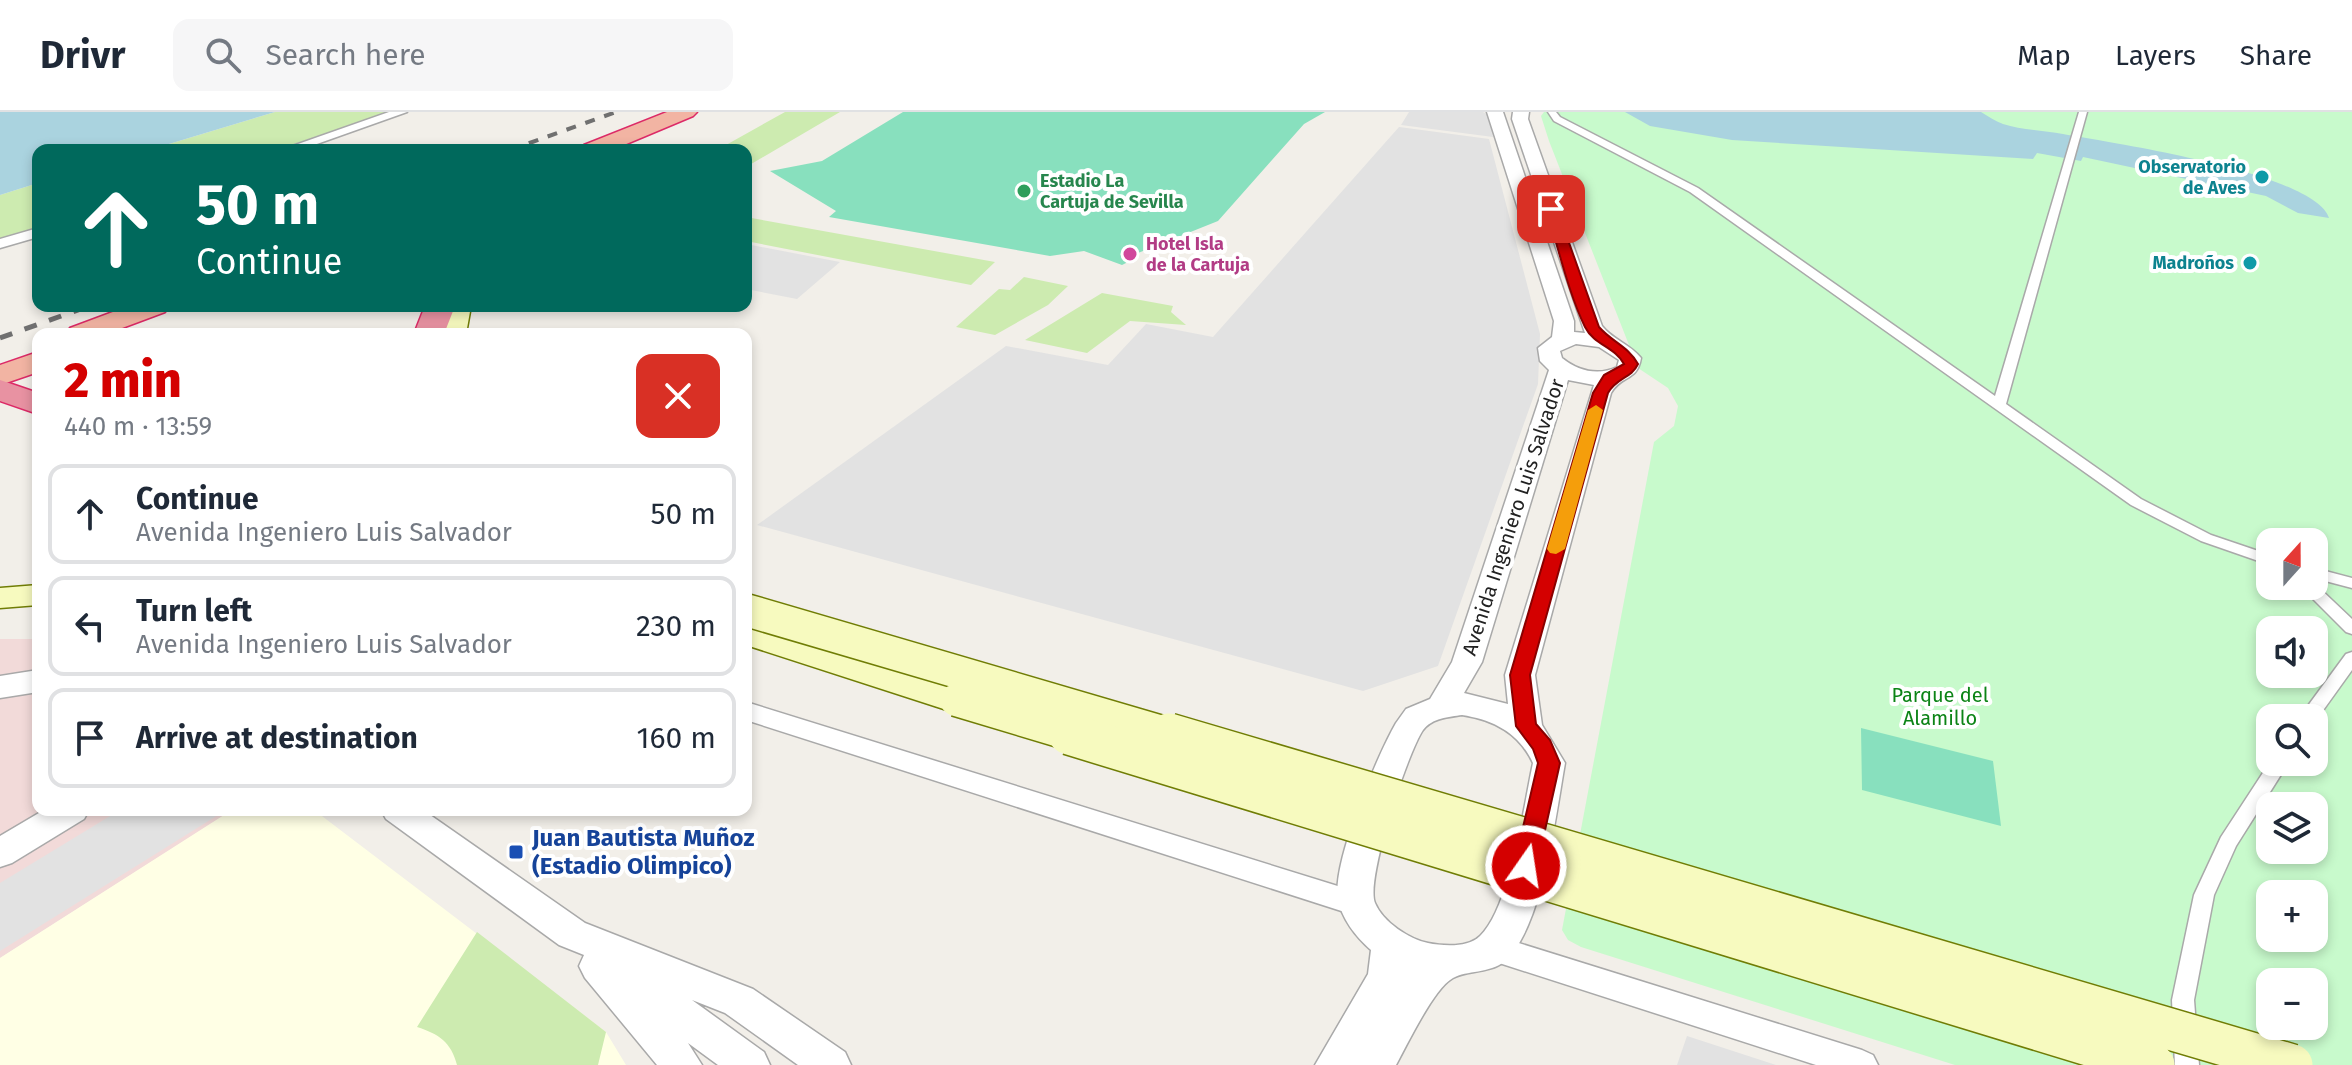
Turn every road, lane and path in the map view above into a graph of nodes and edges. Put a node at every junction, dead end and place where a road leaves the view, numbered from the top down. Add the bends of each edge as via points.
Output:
1 (401, 112) edge
2 (663, 112) edge
3 (686, 112) edge
4 (1495, 112) edge
5 (1521, 112) edge
6 (1550, 112) edge
7 (2083, 112) edge
8 (305, 144) edge
9 (586, 144) edge
10 (607, 144) edge
11 (32, 234) edge
12 (0, 244) edge
13 (139, 312) edge
14 (167, 312) edge
15 (96, 328) edge
16 (124, 328) edge
17 (1563, 340) junction
18 (1603, 341) junction
19 (32, 352) edge
20 (32, 363) edge
21 (0, 364) edge
22 (1560, 369) junction
23 (0, 376) edge
24 (1609, 378) junction
25 (1999, 405) junction
26 (2256, 555) edge
27 (2328, 577) edge
28 (2352, 583) edge
29 (32, 596) edge
30 (0, 599) edge
31 (2323, 600) edge
32 (32, 602) edge
33 (752, 612) edge
34 (2352, 628) edge
35 (752, 636) edge
36 (752, 648) edge
37 (2352, 658) edge
38 (32, 682) edge
39 (0, 687) edge
40 (956, 700) junction
41 (2318, 704) edge
42 (1441, 706) junction
43 (752, 713) edge
44 (1526, 726) junction
45 (2271, 776) edge
46 (33, 816) edge
47 (62, 816) edge
48 (414, 816) edge
49 (0, 835) edge
50 (0, 853) edge
51 (1357, 904) junction
52 (572, 934) junction
53 (1390, 944) junction
54 (1493, 948) junction
55 (1444, 961) junction
56 (682, 1065) edge
57 (750, 1065) edge
58 (831, 1065) edge
59 (1335, 1065) edge
60 (1374, 1065) edge
61 (1862, 1065) edge
62 (2154, 1065) edge
63 (2187, 1065) edge
64 (2292, 1065) edge

1 - 8 street
2 - 9 highway
3 - 10 highway
4 - 17 street via 1564,321
5 - 18 street via 1592,327
6 - 25 street via 1694,190
7 - 25 street
11 - 12 street
13 - 15 highway
14 - 16 highway
17 - 18 street
17 - 22 street, Avenida Ingeniero Luis Salvador via 1549,348 1548,355
18 - 24 street via 1624,351 1631,364
19 - 21 highway
20 - 23 highway
22 - 24 street
22 - 42 street, Avenida Ingeniero Luis Salvador via 1467,662
24 - 44 street via 1600,393 1520,675
25 - 26 street via 2136,502 2206,538
27 - 28 street
29 - 30 main road
30 - 32 street
31 - 34 street
33 - 64 main road, bridge
35 - 40 main road
36 - 40 main road via 903,694
37 - 41 street
38 - 39 street
40 - 62 main road, bridge
42 - 44 street via 1486,707
42 - 51 street via 1409,724 1400,745 1355,875
43 - 51 street
44 - 54 street via 1549,763 1513,919
45 - 63 street via 2228,843 2204,895 2183,1000
46 - 49 street
47 - 50 street
48 - 52 street
51 - 53 street via 1367,923
52 - 56 street
52 - 57 street
52 - 58 street via 739,1001
53 - 55 street
53 - 59 street via 1387,977
54 - 55 street
54 - 61 street
55 - 60 street via 1419,988

